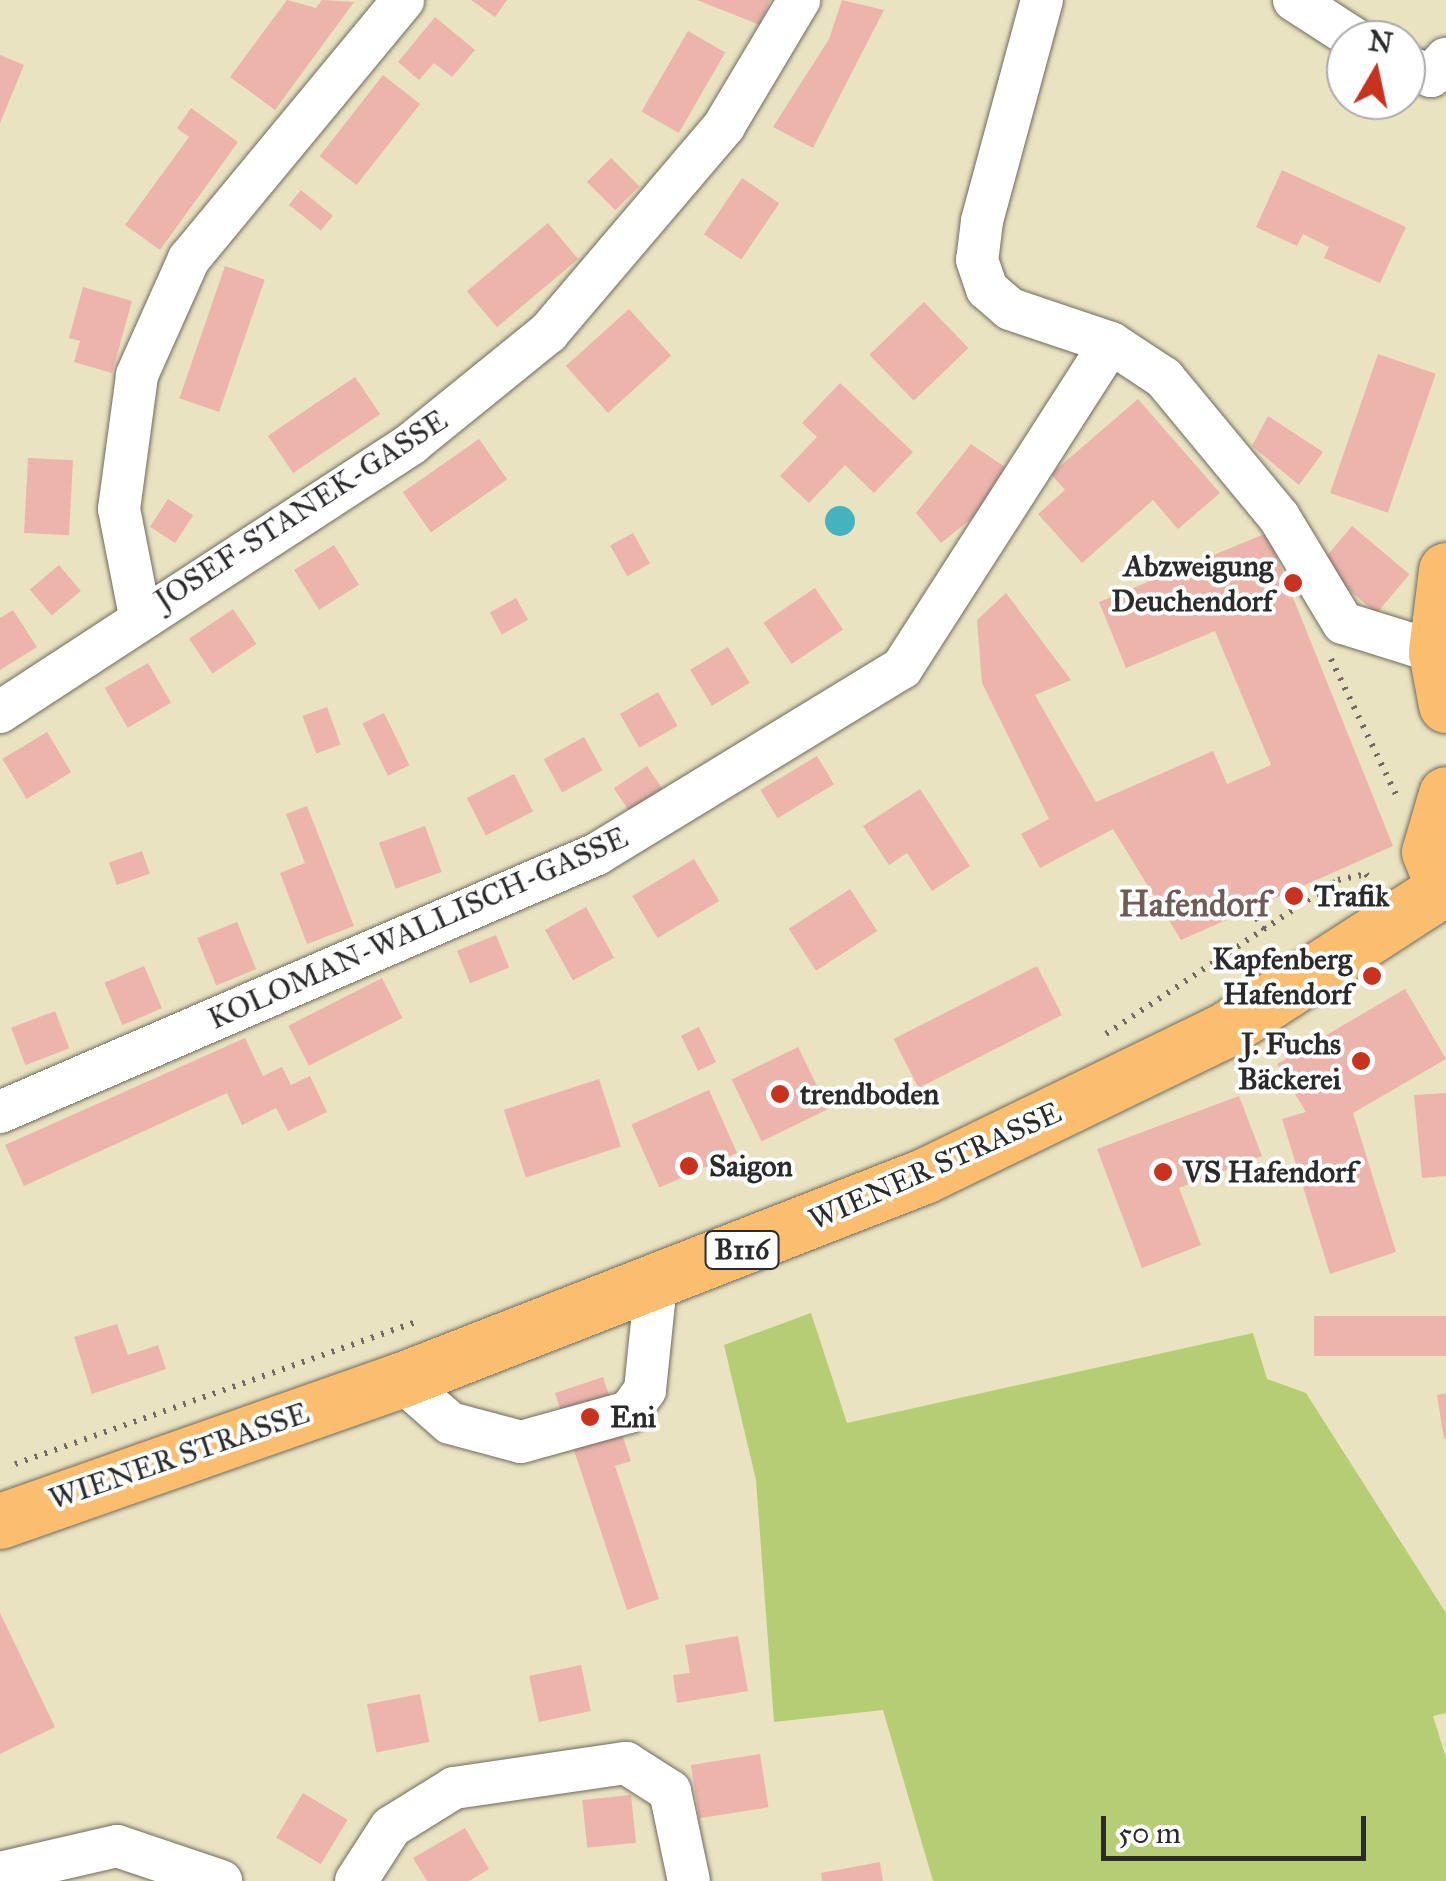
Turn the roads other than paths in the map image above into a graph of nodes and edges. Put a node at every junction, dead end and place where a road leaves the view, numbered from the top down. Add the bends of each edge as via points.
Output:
1 (403, 0) edge
2 (799, 0) edge
3 (1042, 0) edge
4 (1294, 0) edge
5 (1326, 21) edge
6 (1446, 59) edge
7 (1426, 74) edge
8 (1110, 343) junction
9 (1446, 570) edge
10 (140, 616) junction
11 (1437, 644) junction
12 (1446, 705) edge
13 (0, 712) edge
14 (1425, 805) edge
15 (1444, 891) edge
16 (0, 1112) edge
17 (656, 1284) junction
18 (401, 1380) junction
19 (0, 1521) edge
20 (0, 1874) edge
21 (221, 1881) edge
22 (356, 1881) edge
23 (689, 1881) edge

1 - 10 street via 190,259 137,375 119,509
2 - 10 street, JOSEF-STANEK-GASSE via 724,126 548,333 412,443
3 - 8 street via 978,260 988,289 1010,309
4 - 5 street
6 - 7 street
8 - 11 street via 1164,378 1240,466 1343,623
8 - 16 street, KOLOMAN-WALLISCH-GASSE via 902,668 597,854
9 - 11 main road
10 - 13 street, JOSEF-STANEK-GASSE
11 - 12 main road
14 - 15 main road, B116
15 - 17 main road, WIENER STRASSE / B116 via 1225,1030 924,1176
17 - 18 main road, WIENER STRASSE / B116
17 - 18 street via 646,1390 630,1412 521,1442 450,1423
18 - 19 main road, WIENER STRASSE / B116
20 - 21 street via 117,1846
22 - 23 street via 392,1826 454,1788 626,1763 670,1791

